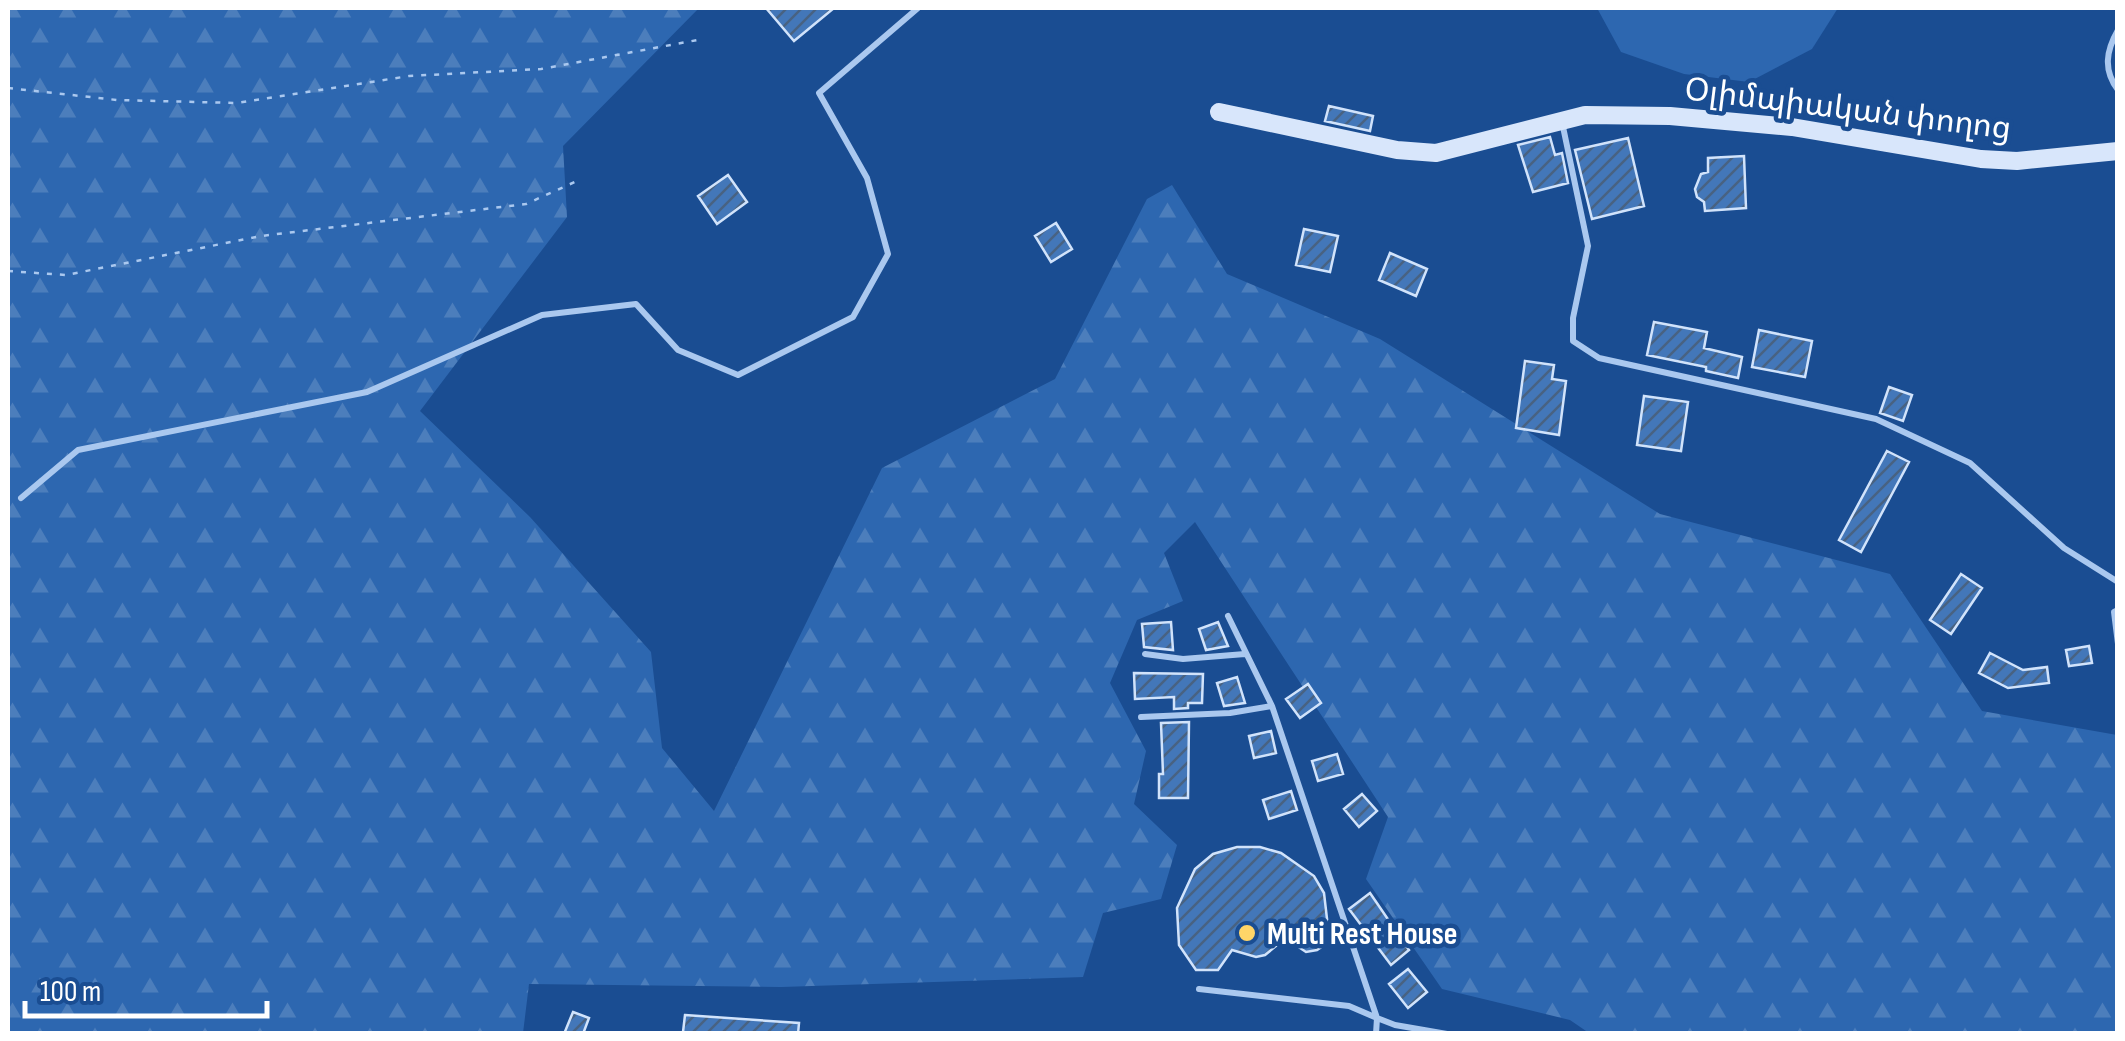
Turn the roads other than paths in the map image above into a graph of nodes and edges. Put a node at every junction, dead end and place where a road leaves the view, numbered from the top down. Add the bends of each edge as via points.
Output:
1 (918, 8) edge
2 (2118, 30) edge
3 (2115, 46) edge
4 (2118, 90) edge
5 (1220, 112) dead end
6 (1561, 121) junction
7 (2118, 150) edge
8 (21, 498) dead end
9 (2118, 582) edge
10 (2118, 610) edge
11 (1228, 616) dead end
12 (2118, 644) edge
13 (1145, 654) dead end
14 (1246, 654) junction
15 (1272, 706) junction
16 (1142, 716) dead end
17 (1199, 989) dead end
18 (1377, 1018) junction
19 (1376, 1034) edge
20 (1447, 1034) edge

1 - 8 lane via 819,93 866,178 888,254 853,317 738,375 678,350 636,304 542,315 368,392 78,450
2 - 3 lane
3 - 4 lane via 2106,57
5 - 6 street, Օլիմպիական փողոց via 1436,154
6 - 7 street, Օլիմպիական փողոց via 1586,115 1688,117 2017,161
6 - 9 lane via 1588,246 1573,341 1598,358 1876,419 1970,463 2064,548
10 - 12 lane
11 - 14 lane
13 - 14 lane
14 - 15 lane
15 - 16 lane
15 - 18 lane
17 - 18 lane via 1349,1006
18 - 19 lane
18 - 20 lane

